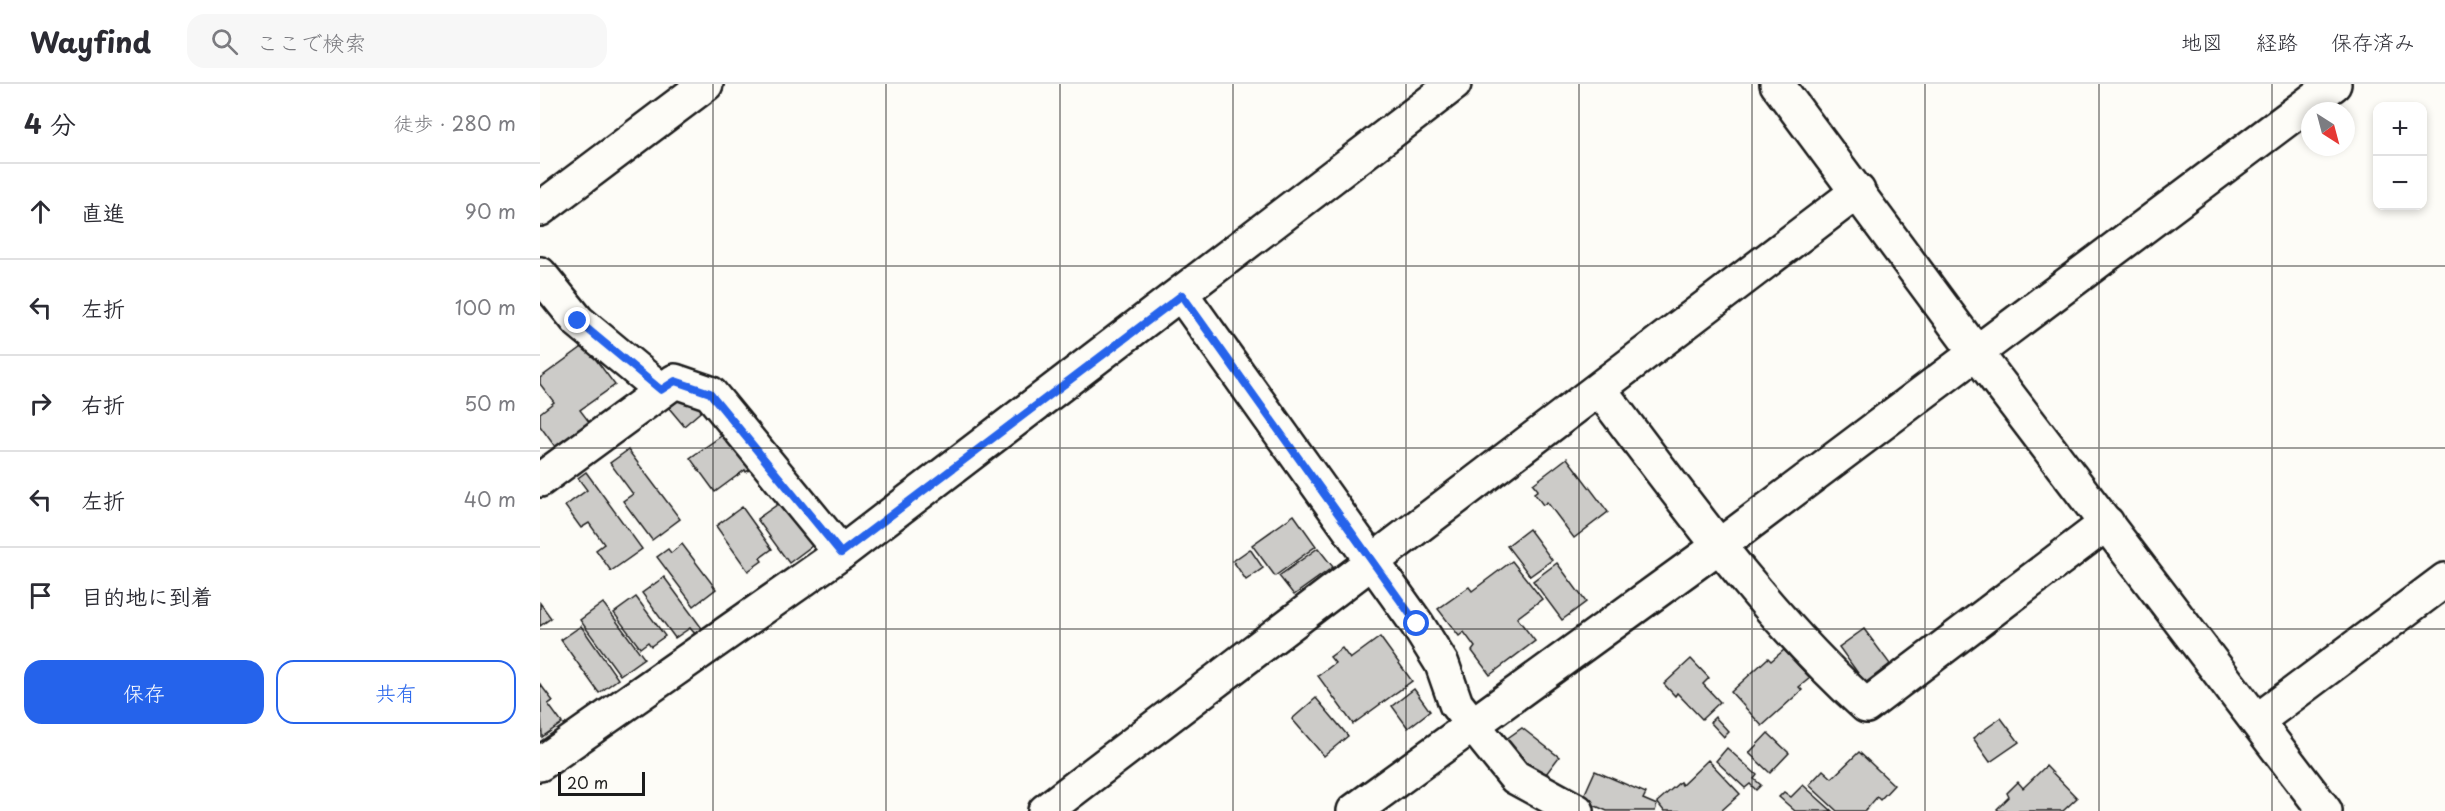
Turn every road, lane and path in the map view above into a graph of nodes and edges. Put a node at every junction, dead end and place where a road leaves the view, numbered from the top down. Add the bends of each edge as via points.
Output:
1 (706, 84) edge
2 (1454, 84) edge
3 (1777, 84) edge
4 (2334, 84) edge
5 (1858, 191) junction
6 (540, 209) edge
7 (540, 274) edge
8 (1182, 295) junction
9 (1977, 354) junction
10 (661, 390) junction
11 (1600, 390) junction
12 (540, 480) edge
13 (2107, 523) junction
14 (1719, 546) junction
15 (841, 553) junction
16 (1373, 562) junction
17 (2445, 580) edge
18 (2257, 721) junction
19 (1473, 726) junction
20 (540, 764) edge
21 (1045, 811) edge
22 (1354, 811) edge
23 (1577, 811) edge
24 (2325, 811) edge

1 - 6 street
2 - 8 street
3 - 5 street
4 - 9 street
5 - 9 street
5 - 11 street
7 - 10 street via 578,321
8 - 15 street
8 - 16 street
9 - 13 street
9 - 14 street
10 - 12 street
10 - 15 street via 675,381 710,393
11 - 14 street
11 - 16 street
13 - 14 street via 1866,706 1835,678
13 - 18 street
14 - 19 street
15 - 20 street
16 - 19 street via 1442,664 1456,704
16 - 21 street
17 - 18 street
18 - 24 street
19 - 22 street
19 - 23 street via 1515,777

